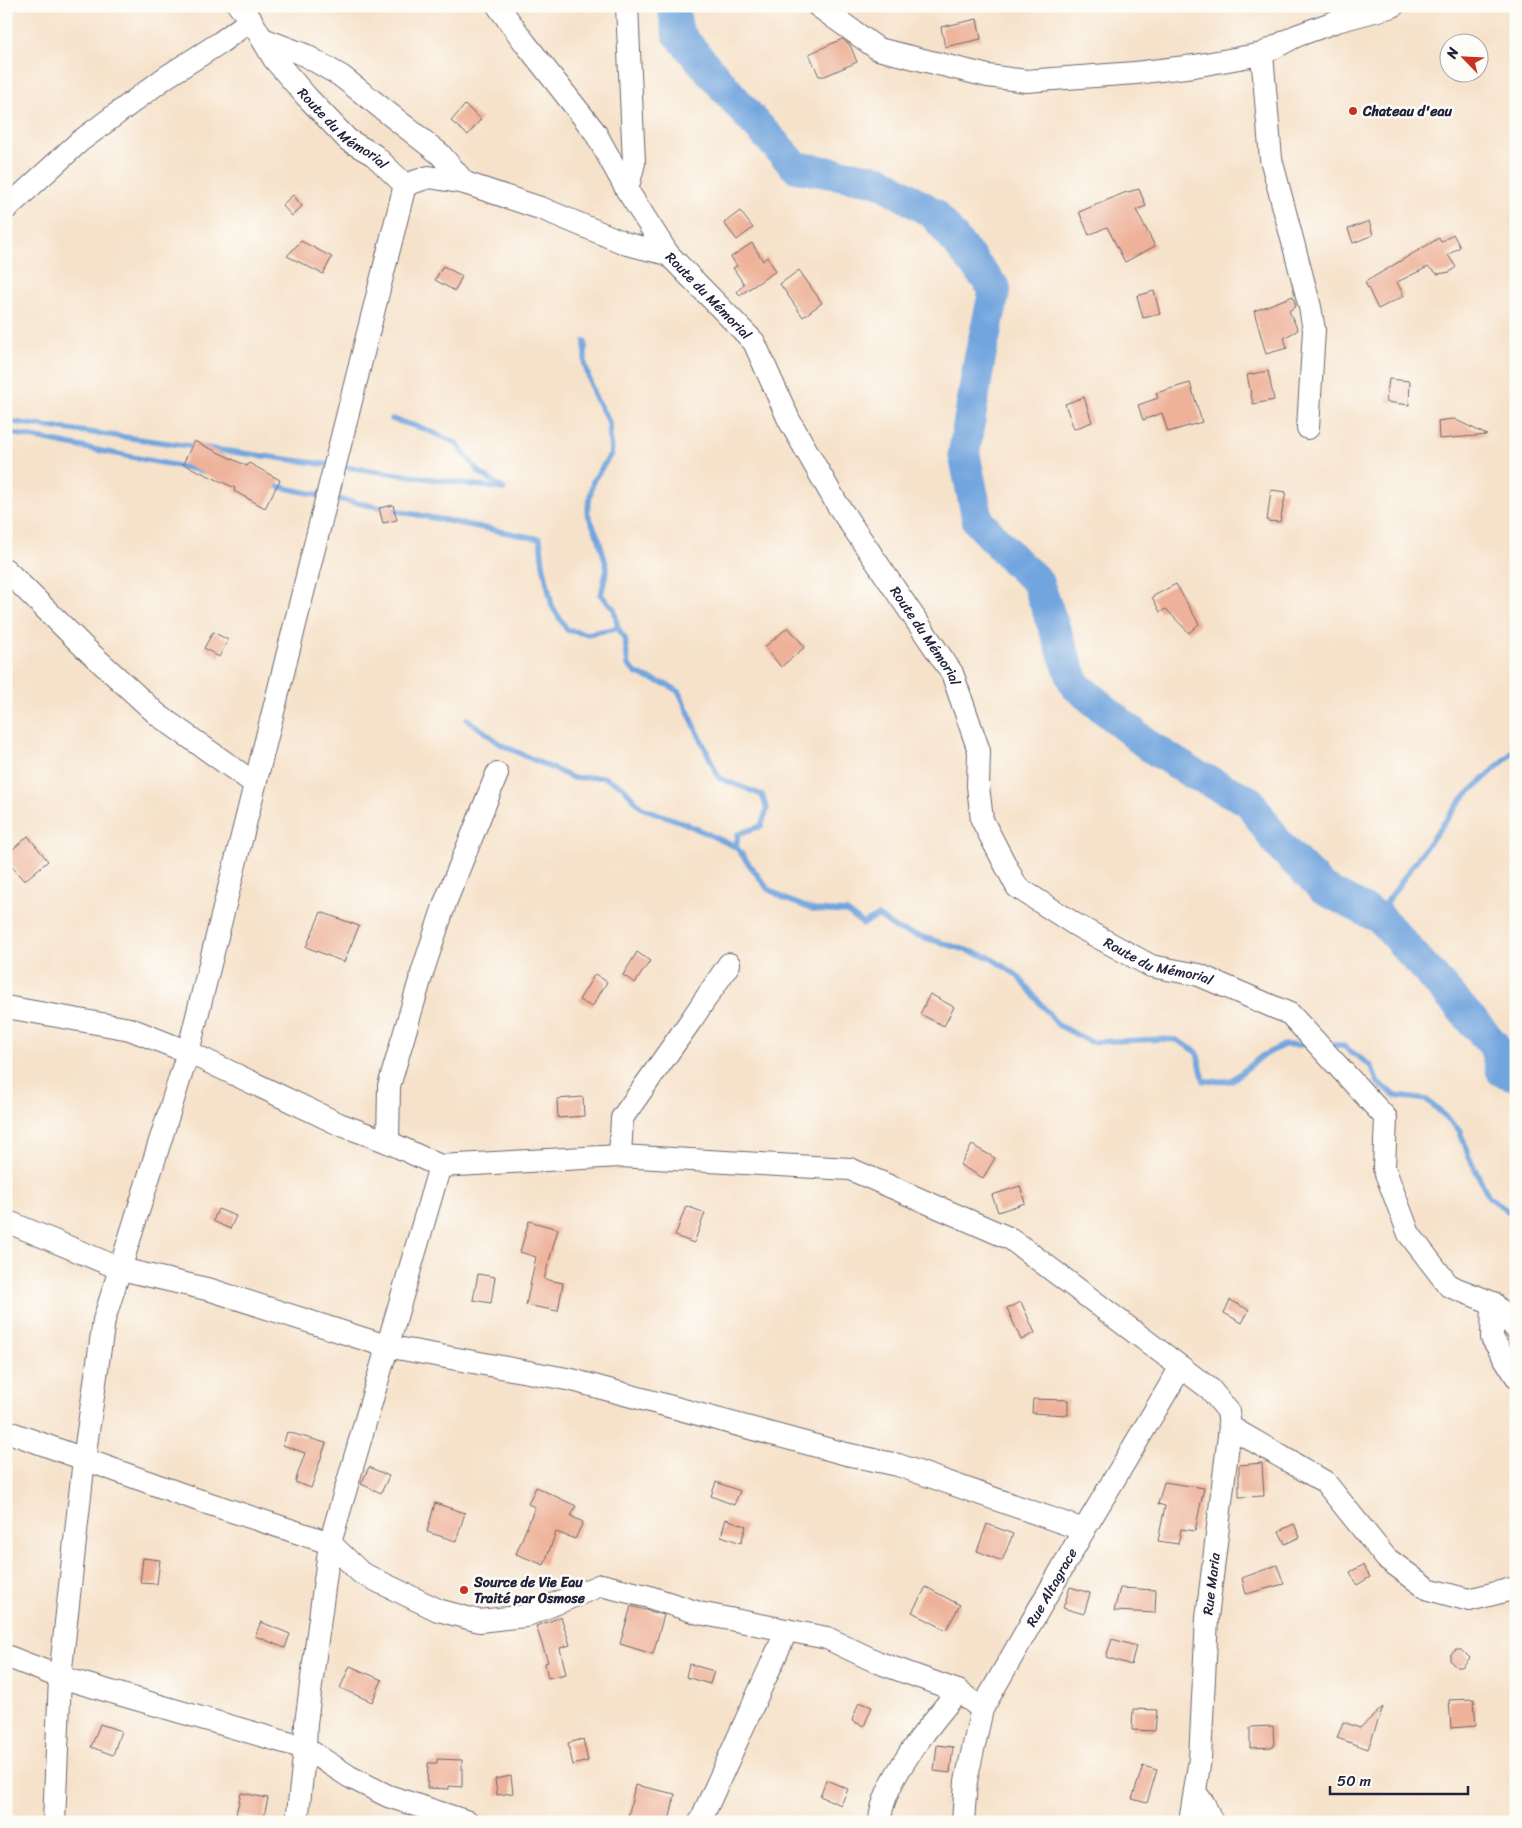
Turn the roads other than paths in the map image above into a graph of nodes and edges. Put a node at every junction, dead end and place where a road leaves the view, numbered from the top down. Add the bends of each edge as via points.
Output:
1 (498, 6) edge
2 (627, 6) edge
3 (818, 6) edge
4 (1393, 6) edge
5 (251, 22) edge
6 (1262, 54) junction
7 (466, 184) junction
8 (405, 185) junction
9 (627, 190) junction
10 (6, 209) edge
11 (668, 254) junction
12 (1308, 428) dead end
13 (6, 570) edge
14 (497, 774) dead end
15 (254, 783) junction
16 (728, 964) dead end
17 (6, 1007) edge
18 (188, 1052) junction
19 (388, 1142) junction
20 (620, 1156) junction
21 (440, 1166) junction
22 (6, 1221) edge
23 (121, 1269) junction
24 (1493, 1303) junction
25 (1516, 1329) edge
26 (386, 1346) junction
27 (1181, 1367) junction
28 (1516, 1376) edge
29 (1230, 1427) junction
30 (6, 1431) edge
31 (84, 1459) junction
32 (1084, 1530) junction
33 (330, 1543) junction
34 (1516, 1588) edge
35 (787, 1630) junction
36 (6, 1656) edge
37 (60, 1677) junction
38 (958, 1691) junction
39 (982, 1709) junction
40 (305, 1748) junction
41 (1195, 1792) junction
42 (54, 1822) edge
43 (297, 1822) edge
44 (468, 1822) edge
45 (700, 1822) edge
46 (880, 1822) edge
47 (963, 1822) edge
48 (1190, 1822) edge
49 (1212, 1822) edge

1 - 9 street via 595,132
2 - 9 street via 634,163
3 - 6 street via 878,49 988,76 1026,81 1135,73
4 - 6 street via 1312,30
5 - 7 street via 341,76 440,154
5 - 8 street, Route du Mémorial via 274,59 306,96 348,140 374,155
5 - 10 street via 166,77 79,142
6 - 12 street via 1271,159 1314,330
7 - 8 street, Route du Mémorial via 429,177
7 - 11 street, Route du Mémorial via 543,209 628,244
8 - 15 street
9 - 11 street
11 - 24 street, Route du Mémorial via 754,342 789,420 837,504 952,673 979,751 978,786 982,820 1017,887 1076,925 1151,966 1199,975 1290,1014 1386,1118 1384,1168 1409,1234 1450,1286
13 - 15 street via 158,715
14 - 19 street via 445,904 423,970 389,1086
15 - 18 street
16 - 20 street via 622,1118
17 - 18 street via 130,1029
18 - 19 street via 339,1124
18 - 23 street
19 - 21 street
20 - 21 street, Rue Maria
20 - 27 street, Rue Maria via 850,1169 1011,1239
21 - 26 street
22 - 23 street
23 - 26 street via 211,1290
23 - 31 street via 104,1320
24 - 25 street, Route du Mémorial
24 - 28 street via 1492,1338
26 - 32 street via 572,1380 898,1465
26 - 33 street
27 - 29 street, Rue Maria via 1210,1389 1228,1411
27 - 32 street, Rue Altagrace
29 - 34 street via 1325,1482 1386,1558 1428,1589 1469,1600
29 - 41 street, Rue Maria via 1207,1618 1200,1759
30 - 31 street
31 - 33 street
31 - 37 street
32 - 39 street, Rue Altagrace
33 - 35 street via 361,1573 438,1610 479,1621 525,1616 601,1585 699,1613
33 - 40 street
35 - 38 street via 827,1638 877,1662
35 - 45 street
36 - 37 street
37 - 40 street
37 - 42 street
38 - 39 street
38 - 46 street via 920,1737 889,1789
39 - 47 street, Rue Altagrace via 966,1781
40 - 43 street
40 - 44 street via 350,1777 388,1796
41 - 48 street, Rue Maria
41 - 49 street

